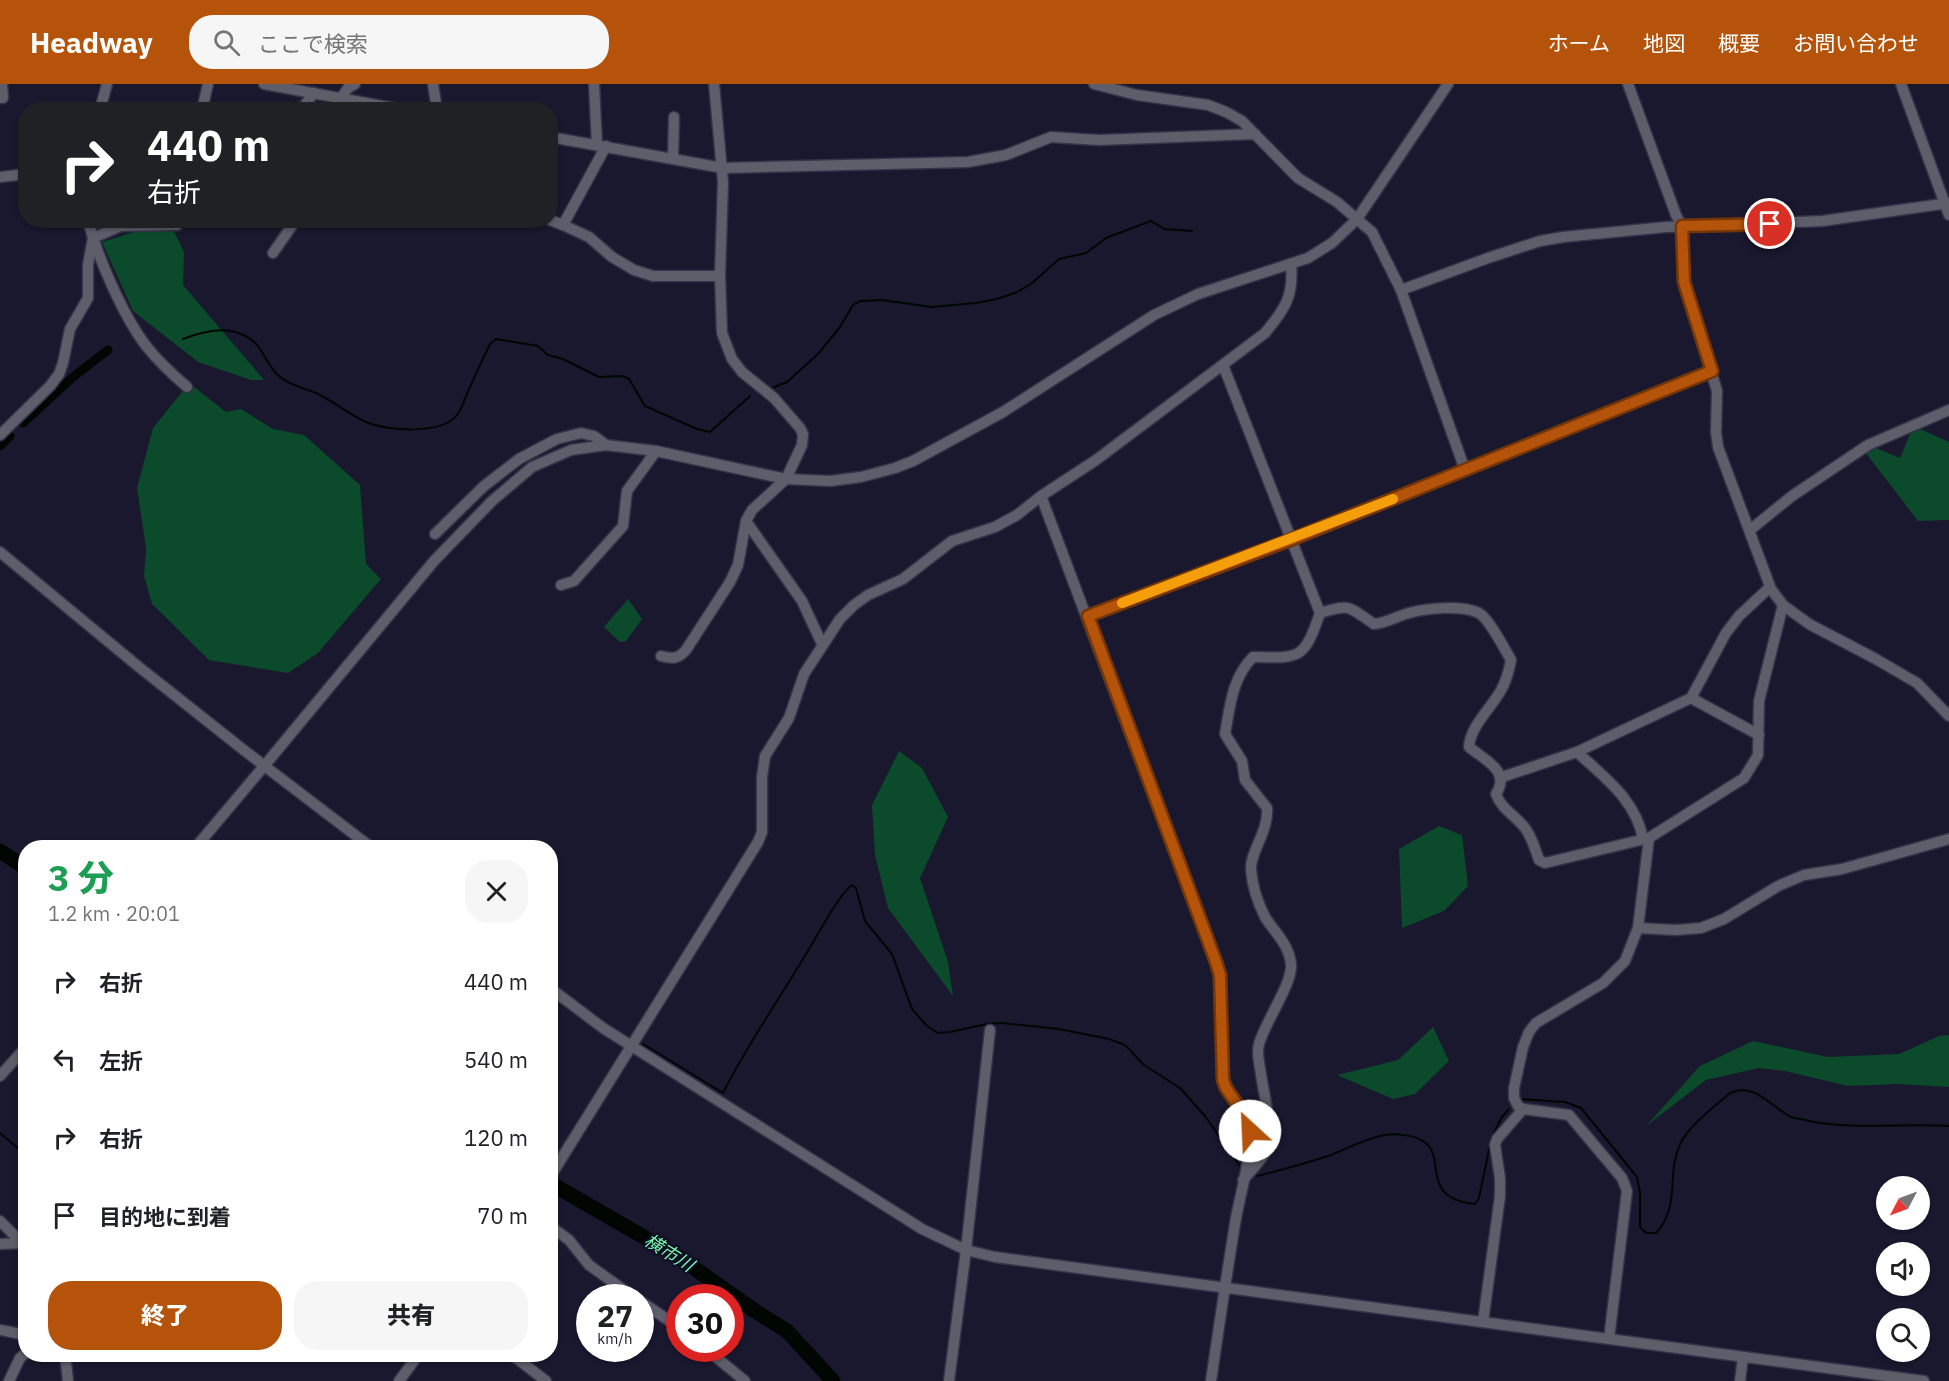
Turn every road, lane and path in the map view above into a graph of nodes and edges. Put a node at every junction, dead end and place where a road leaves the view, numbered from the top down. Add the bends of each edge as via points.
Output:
1 (2, 84) edge
2 (107, 84) edge
3 (207, 84) edge
4 (264, 84) edge
5 (355, 84) edge
6 (432, 84) edge
7 (594, 84) edge
8 (714, 84) edge
9 (1094, 84) edge
10 (1448, 84) edge
11 (1628, 84) edge
12 (1901, 84) edge
13 (314, 93) junction
14 (0, 98) edge
15 (341, 98) junction
16 (102, 102) edge
17 (204, 102) edge
18 (308, 102) edge
19 (351, 102) edge
20 (435, 102) edge
21 (674, 117) dead end
22 (1255, 134) junction
23 (558, 138) edge
24 (602, 146) junction
25 (673, 159) junction
26 (723, 168) junction
27 (18, 175) edge
28 (0, 177) edge
29 (1947, 203) edge
30 (1949, 215) edge
31 (1357, 219) junction
32 (558, 223) edge
33 (563, 225) junction
34 (1682, 226) junction
35 (90, 228) edge
36 (116, 228) edge
37 (290, 228) edge
38 (93, 238) junction
39 (273, 253) dead end
40 (1291, 264) junction
41 (720, 276) junction
42 (1401, 290) junction
43 (1223, 365) junction
44 (1712, 371) junction
45 (187, 387) dead end
46 (1949, 411) edge
47 (0, 435) edge
48 (606, 445) junction
49 (657, 451) junction
50 (1465, 471) junction
51 (786, 479) junction
52 (1041, 496) junction
53 (746, 521) junction
54 (1750, 530) junction
55 (435, 534) dead end
56 (1290, 540) junction
57 (0, 552) edge
58 (561, 585) dead end
59 (1770, 587) junction
60 (1783, 605) junction
61 (1320, 613) junction
62 (1088, 616) junction
63 (822, 644) junction
64 (661, 656) dead end
65 (1691, 698) junction
66 (1949, 716) edge
67 (1759, 735) junction
68 (1577, 752) junction
69 (266, 765) junction
70 (1502, 777) junction
71 (1949, 838) edge
72 (1646, 839) junction
73 (202, 840) edge
74 (362, 840) edge
75 (1638, 928) junction
76 (558, 994) edge
77 (990, 1030) dead end
78 (632, 1046) junction
79 (18, 1056) edge
80 (0, 1076) edge
81 (1523, 1109) junction
82 (558, 1165) edge
83 (1243, 1180) junction
84 (0, 1221) edge
85 (558, 1232) edge
86 (18, 1238) edge
87 (0, 1244) edge
88 (18, 1245) edge
89 (966, 1250) junction
90 (615, 1284) edge
91 (1224, 1287) junction
92 (1483, 1322) junction
93 (0, 1330) edge
94 (18, 1333) edge
95 (1609, 1339) junction
96 (1743, 1357) junction
97 (18, 1362) edge
98 (67, 1362) edge
99 (412, 1362) edge
100 (521, 1362) edge
101 (722, 1362) edge
102 (9, 1381) edge
103 (68, 1381) edge
104 (399, 1381) edge
105 (546, 1381) edge
106 (745, 1381) edge
107 (949, 1381) edge
108 (1211, 1381) edge
109 (1740, 1381) edge
110 (1924, 1381) edge

1 - 14 street
2 - 16 street
3 - 17 street
4 - 13 street
5 - 15 street
6 - 20 street
7 - 24 street
8 - 26 street
9 - 22 street via 1137,95 1208,105 1226,112
10 - 31 street
11 - 34 street
12 - 29 street
13 - 15 street
13 - 18 street
15 - 19 street
21 - 25 street
22 - 26 street via 1099,140 1051,137 1006,155 968,162
22 - 31 street via 1298,178
23 - 24 street
24 - 25 street
24 - 33 street
25 - 26 street
26 - 41 street
27 - 28 street
29 - 30 street
29 - 34 street via 1822,221
31 - 40 street via 1322,251
31 - 42 street via 1372,232
32 - 33 street
33 - 41 street via 589,237 634,270 653,276
34 - 42 street via 1540,241
34 - 44 street via 1684,282
35 - 38 street
36 - 38 street
37 - 39 street
38 - 45 street via 145,345
38 - 47 street via 88,298 70,328 59,374
40 - 43 street via 1290,295 1278,318
40 - 51 street via 1198,294 1154,315 1003,412 895,468 830,481
41 - 51 street via 722,333 732,358 742,372 774,398 803,435 802,446
42 - 50 street
43 - 52 street
43 - 56 street
44 - 50 street
44 - 54 street via 1717,391 1719,447
46 - 54 street via 1868,445 1792,496
48 - 49 street
48 - 55 street via 594,436 580,433 557,439 519,459 484,486
48 - 69 street via 571,450 550,458 532,467 492,501 434,561
49 - 51 street
49 - 58 street via 627,491 622,526 574,581
50 - 56 street
51 - 53 street via 752,510
52 - 62 street
52 - 63 street via 1005,523 952,541 903,579 868,595 840,619
53 - 63 street via 802,601
53 - 64 street via 738,565 719,601 679,657
54 - 59 street
56 - 61 street
56 - 62 street
57 - 69 street
59 - 60 street
59 - 65 street via 1726,633
60 - 66 street via 1809,624 1917,683
60 - 67 street via 1759,701
61 - 70 street via 1350,607 1374,624 1432,609 1464,609 1482,616 1511,660 1501,690 1470,737 1469,747
61 - 83 street via 1310,641 1299,654 1253,657 1243,668 1233,689 1225,734 1242,761 1245,780 1267,808 1251,873 1265,916 1288,948 1292,967 1258,1047 1268,1146
62 - 83 street via 1220,975 1223,1080 1250,1131
63 - 78 street via 804,674 789,718 765,756 762,832 758,842
65 - 67 street
65 - 68 street
67 - 72 street via 1758,755 1744,778
68 - 70 street
68 - 72 street via 1623,794
69 - 73 street
69 - 74 street
70 - 72 street via 1497,798 1525,827 1541,862
71 - 75 street via 1842,869 1804,875 1701,928
72 - 75 street
75 - 81 street via 1620,967 1603,982 1536,1023 1529,1032 1514,1088 1514,1098
76 - 78 street
77 - 89 street
78 - 82 street
78 - 89 street via 922,1228
79 - 80 street
81 - 92 street via 1495,1145 1500,1196
81 - 95 street via 1569,1115 1622,1178 1627,1191
83 - 91 street
84 - 86 street
85 - 90 street via 589,1265
87 - 88 street
89 - 91 street
89 - 107 street
91 - 92 street
91 - 108 street
92 - 95 street
93 - 94 street
95 - 96 street
96 - 109 street
96 - 110 street
97 - 102 street
98 - 103 street
99 - 104 street
100 - 105 street
101 - 106 street

